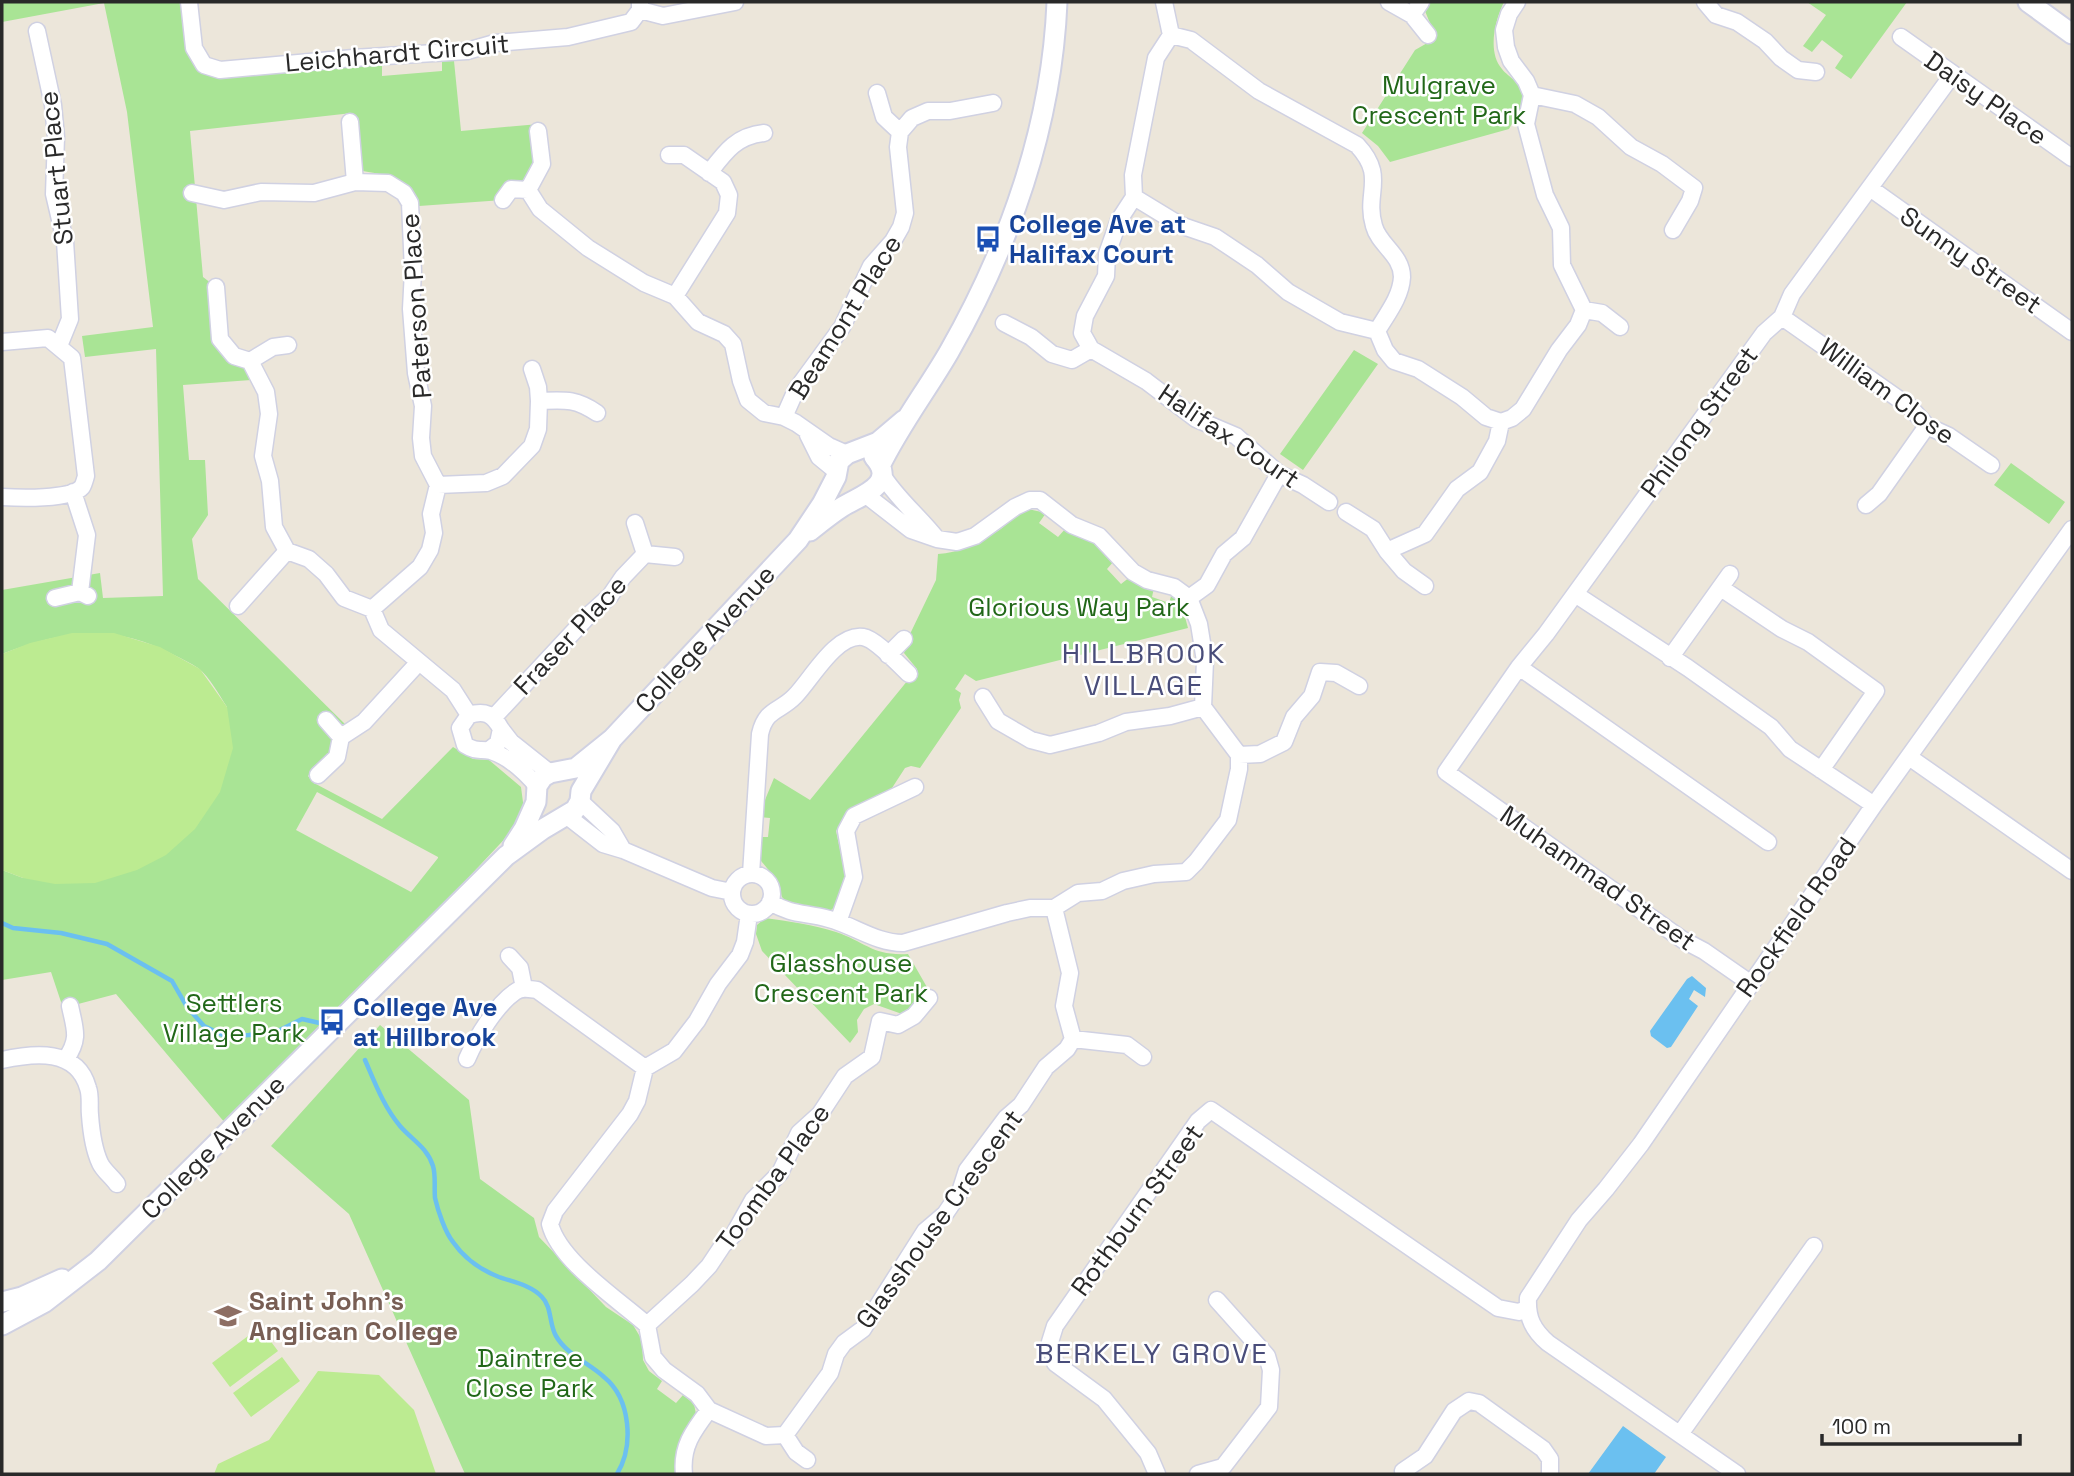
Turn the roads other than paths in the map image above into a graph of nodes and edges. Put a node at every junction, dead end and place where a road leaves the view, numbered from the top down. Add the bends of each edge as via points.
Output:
1 (189, 2) edge
2 (734, 2) edge
3 (1057, 2) edge
4 (1164, 2) edge
5 (1388, 2) edge
6 (1517, 2) edge
7 (1705, 2) edge
8 (2028, 2) edge
9 (640, 6) edge
10 (1417, 8) edge
11 (37, 31) dead end
12 (2072, 34) edge
13 (1171, 35) junction
14 (1428, 35) dead end
15 (1901, 37) dead end
16 (1816, 72) dead end
17 (1953, 74) junction
18 (877, 93) dead end
19 (1532, 95) junction
20 (993, 103) dead end
21 (350, 122) dead end
22 (538, 131) dead end
23 (900, 132) junction
24 (764, 133) dead end
25 (669, 155) dead end
26 (2072, 158) edge
27 (709, 173) junction
28 (355, 182) junction
29 (1870, 188) junction
30 (528, 190) junction
31 (192, 193) dead end
32 (1134, 197) junction
33 (503, 200) dead end
34 (1673, 230) dead end
35 (216, 288) dead end
36 (675, 296) junction
37 (1584, 310) junction
38 (1783, 317) junction
39 (1004, 323) dead end
40 (1620, 327) dead end
41 (1377, 331) junction
42 (2072, 332) edge
43 (2, 342) edge
44 (288, 345) dead end
45 (59, 346) junction
46 (1091, 349) junction
47 (250, 360) junction
48 (532, 369) dead end
49 (539, 401) junction
50 (597, 413) dead end
51 (785, 417) junction
52 (904, 420) junction
53 (1501, 422) junction
54 (1927, 426) junction
55 (807, 433) junction
56 (853, 452) junction
57 (1991, 465) dead end
58 (880, 469) junction
59 (836, 474) junction
60 (1279, 474) junction
61 (438, 485) junction
62 (73, 492) junction
63 (863, 496) junction
64 (2, 497) edge
65 (1329, 502) dead end
66 (1866, 505) dead end
67 (1346, 512) dead end
68 (635, 523) dead end
69 (2072, 529) edge
70 (937, 539) junction
71 (797, 540) junction
72 (287, 551) junction
73 (1387, 551) junction
74 (645, 554) junction
75 (675, 558) dead end
76 (1425, 586) dead end
77 (1575, 594) junction
78 (55, 598) dead end
79 (1189, 598) junction
80 (238, 606) dead end
81 (372, 609) junction
82 (904, 639) dead end
83 (888, 655) junction
84 (1670, 658) junction
85 (419, 662) junction
86 (1519, 667) junction
87 (909, 674) dead end
88 (1359, 686) dead end
89 (983, 697) dead end
90 (1203, 707) junction
91 (469, 715) junction
92 (326, 720) dead end
93 (498, 723) junction
94 (341, 737) junction
95 (612, 739) junction
96 (489, 750) junction
97 (1239, 755) junction
98 (1909, 757) junction
99 (1821, 770) junction
100 (1446, 772) joint
101 (318, 775) dead end
102 (546, 783) junction
103 (915, 787) dead end
104 (1874, 805) junction
105 (572, 806) junction
106 (1768, 842) dead end
107 (506, 856) junction
108 (2072, 871) edge
109 (751, 874) junction
110 (732, 892) junction
111 (770, 902) junction
112 (1054, 908) junction
113 (749, 914) junction
114 (838, 922) junction
115 (509, 956) dead end
116 (1750, 983) junction
117 (524, 988) junction
118 (929, 998) dead end
119 (70, 1006) dead end
120 (1073, 1039) junction
121 (1143, 1056) dead end
122 (66, 1059) junction
123 (467, 1059) dead end
124 (2, 1060) edge
125 (645, 1068) junction
126 (117, 1184) dead end
127 (1814, 1246) dead end
128 (98, 1261) junction
129 (1217, 1300) dead end
130 (2, 1302) edge
131 (1528, 1308) junction
132 (2, 1325) edge
133 (647, 1325) junction
134 (709, 1410) junction
135 (1680, 1434) junction
136 (785, 1435) junction
137 (807, 1460) dead end
138 (1403, 1471) dead end
139 (684, 1474) edge
140 (1157, 1474) edge
141 (1198, 1474) edge
142 (1550, 1474) edge
143 (1737, 1474) edge

1 - 9 street, Leichhardt Circuit via 194,48 204,65 220,70 467,51 495,43 568,37 625,25 636,17
2 - 9 street via 663,16
3 - 52 street, College Avenue via 1045,105 1025,184 979,296
4 - 13 street
5 - 10 street
6 - 19 street via 1504,30 1506,47
7 - 16 street via 1716,15 1737,22 1798,70
8 - 12 street
10 - 14 street
11 - 45 street, Stuart Place via 53,105 54,194 65,241 70,318
13 - 32 street via 1156,58 1133,175
13 - 41 street via 1191,40 1259,91 1357,145 1369,158 1374,227 1396,256 1402,275 1398,296
15 - 17 street, Daisy Place
17 - 26 street, Daisy Place
17 - 29 street, Philong Street
18 - 23 street via 884,117
19 - 34 street via 1575,104 1598,117 1631,147 1694,188
19 - 37 street via 1527,124 1545,195 1562,228 1562,265
20 - 23 street via 928,111 912,118
21 - 28 street
22 - 30 street via 542,164
23 - 51 street, Beamont Place via 905,213 901,227 871,266 842,327 796,390
24 - 27 street via 751,134 730,146
25 - 27 street via 684,155
27 - 36 street via 723,182 729,195 727,213
28 - 31 street, Paterson Place via 314,193 261,192 224,200
28 - 61 street, Paterson Place via 388,183 410,203 411,309 423,406 421,438 423,456
29 - 38 street, Philong Street via 1793,294
29 - 42 street, Sunny Street
30 - 33 street via 511,189
30 - 36 street via 540,209 588,248
32 - 41 street via 1180,225 1215,237 1288,292 1340,322
32 - 46 street via 1119,220 1107,254 1106,276 1085,316 1082,333
35 - 47 street via 220,339 234,356
36 - 51 street via 698,322 724,334 733,344 748,400 764,413
37 - 40 street via 1602,313
37 - 53 street via 1523,409
38 - 54 street, William Close via 1910,407
38 - 77 street, Philong Street via 1764,333
39 - 46 street via 1052,355 1072,359
41 - 53 street via 1394,361 1418,369 1486,417
43 - 45 street via 47,338
44 - 47 street
45 - 62 street via 72,358 86,476
46 - 60 street, Halifax Court via 1146,381 1196,419 1236,436
47 - 72 street via 266,392 270,414 263,456 274,527
48 - 49 street
49 - 50 street via 568,399
49 - 61 street via 532,446 503,476 486,483
51 - 55 street
52 - 56 street, College Avenue via 878,442
52 - 58 street, College Avenue
53 - 73 street via 1497,441 1480,472 1457,489 1425,534
54 - 57 street, William Close
54 - 66 street via 1879,494
55 - 56 street
55 - 59 street via 819,457
56 - 58 street via 872,455
56 - 59 street, College Avenue via 839,461
58 - 63 street, College Avenue via 877,487
58 - 70 street via 891,491
59 - 63 street via 842,489
59 - 71 street, College Avenue
60 - 65 street, Halifax Court
60 - 79 street via 1243,538 1224,554 1207,585
61 - 81 street via 431,513 434,533 430,550 420,567
62 - 64 street
62 - 78 street via 87,535 85,595
63 - 70 street via 911,530
63 - 71 street, College Avenue
67 - 73 street via 1373,529
68 - 74 street
69 - 98 street, Rockfield Road
70 - 79 street via 957,542 975,536 1015,507 1040,500 1072,525 1099,536 1133,572 1174,587
71 - 95 street, College Avenue
72 - 80 street
72 - 81 street via 309,559 344,598
73 - 76 street
74 - 75 street
74 - 93 street, Fraser Place
77 - 84 street
77 - 86 street, Philong Street
79 - 90 street via 1205,661
81 - 85 street via 381,630
82 - 83 street
83 - 87 street
83 - 109 street via 862,637 847,640 830,653 793,698 770,712 762,723
84 - 99 street via 1771,727 1790,750
84 - 99 street via 1725,581 1782,629 1876,691
85 - 91 street via 453,690
85 - 94 street via 364,722
86 - 100 street, Philong Street
86 - 106 street
88 - 97 street via 1336,673 1320,672 1312,696 1294,717 1284,742 1260,754
89 - 90 street via 998,721 1050,745 1126,722
90 - 97 street
91 - 93 street via 482,711
91 - 96 street via 460,728 465,745 476,751
92 - 94 street
93 - 96 street via 498,743
93 - 102 street
94 - 101 street via 337,757
95 - 102 street, College Avenue via 576,768
95 - 105 street, College Avenue
96 - 102 street
97 - 112 street via 1228,820 1186,872 1154,874 1102,891 1078,893
98 - 104 street, Rockfield Road
98 - 108 street
99 - 104 street
100 - 116 street, Muhammad Street
102 - 105 street via 576,781
102 - 105 street via 544,813 554,817
102 - 107 street, College Avenue
103 - 114 street via 854,816 846,831 855,877
104 - 116 street, Rockfield Road
105 - 107 street, College Avenue
105 - 110 street via 612,831 623,850
107 - 128 street, College Avenue
109 - 110 street via 738,879
109 - 111 street via 768,883
110 - 113 street via 737,908
111 - 113 street via 762,911
111 - 114 street via 787,912
112 - 114 street via 1007,913 903,943 888,943
112 - 120 street via 1070,973 1064,1006
113 - 125 street via 740,955 696,1021 674,1051
115 - 117 street via 520,968
116 - 131 street, Rockfield Road via 1641,1144 1578,1220 1531,1289
117 - 123 street via 514,992 479,1032
117 - 125 street via 537,989
118 - 133 street, Toomba Place via 914,1016 898,1025 880,1021 872,1057 845,1076 820,1114 799,1133 780,1173 752,1200 709,1266
119 - 122 street via 77,1037
120 - 121 street via 1127,1045
120 - 136 street, Glasshouse Crescent via 967,1170 960,1192 945,1214 925,1231 863,1329 844,1343 830,1373
122 - 124 street via 41,1054
122 - 126 street via 89,1089 100,1163
125 - 133 street via 630,1114 550,1223 558,1244 611,1297
127 - 135 street
128 - 130 street, College Avenue
128 - 132 street, College Avenue via 45,1302
129 - 141 street via 1267,1356 1269,1407 1223,1467
131 - 135 street via 1532,1327 1548,1343
131 - 140 street, Rothburn Street via 1519,1312 1498,1308 1211,1110 1198,1121 1055,1326 1050,1342 1055,1363 1104,1399 1148,1453
133 - 134 street via 653,1357
134 - 136 street via 766,1436
134 - 139 street via 689,1438
135 - 143 street
136 - 137 street
138 - 142 street via 1425,1456 1454,1411 1468,1401 1479,1403 1543,1449 1550,1459

